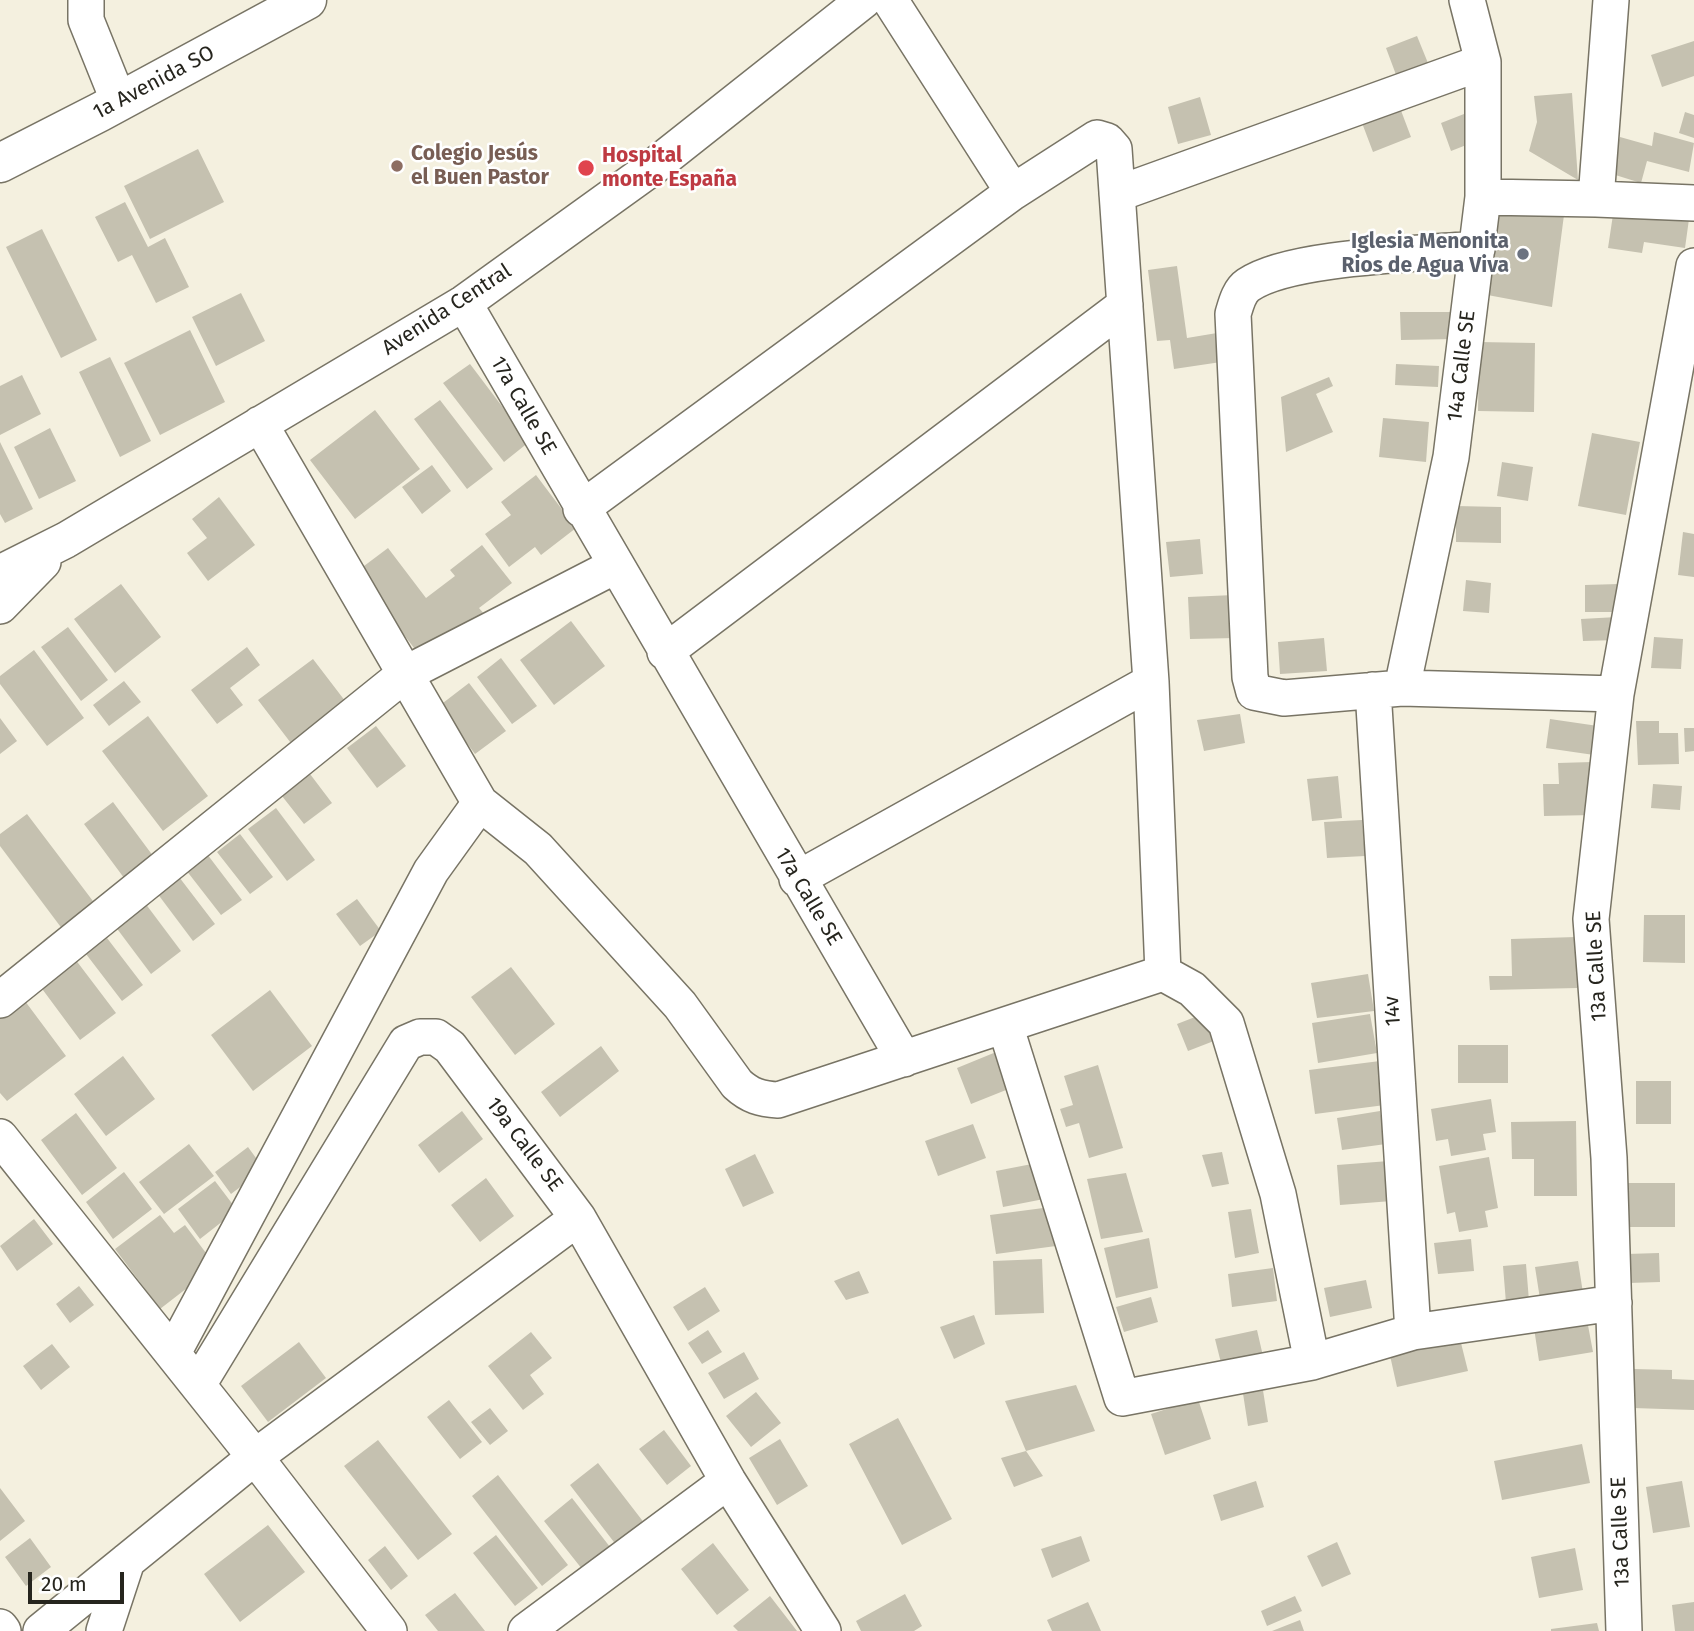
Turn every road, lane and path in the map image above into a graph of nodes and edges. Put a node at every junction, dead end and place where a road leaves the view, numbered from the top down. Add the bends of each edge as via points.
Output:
1 (86, 0) edge
2 (307, 0) edge
3 (864, 0) edge
4 (890, 0) edge
5 (1467, 0) edge
6 (1611, 0) edge
7 (1483, 62) junction
8 (119, 102) junction
9 (0, 163) edge
10 (1013, 192) junction
11 (1117, 194) junction
12 (1483, 197) junction
13 (1596, 200) junction
14 (1694, 203) edge
15 (1477, 248) junction
16 (1694, 266) edge
17 (464, 303) junction
18 (1125, 304) junction
19 (260, 424) junction
20 (581, 509) junction
21 (65, 540) junction
22 (615, 566) junction
23 (0, 573) edge
24 (0, 606) edge
25 (665, 652) junction
26 (405, 674) junction
27 (1151, 682) junction
28 (1388, 689) junction
29 (1616, 694) junction
30 (480, 803) junction
31 (797, 879) junction
32 (1163, 973) junction
33 (0, 1000) edge
34 (1005, 1025) junction
35 (904, 1059) junction
36 (0, 1137) edge
37 (579, 1218) junction
38 (1614, 1303) junction
39 (1413, 1332) junction
40 (173, 1353) junction
41 (1312, 1362) junction
42 (198, 1385) junction
43 (255, 1457) junction
44 (728, 1481) junction
45 (127, 1561) junction
46 (0, 1627) edge
47 (4, 1631) edge
48 (41, 1631) edge
49 (104, 1631) edge
50 (389, 1631) edge
51 (526, 1631) edge
52 (823, 1631) edge
53 (1624, 1631) edge

1 - 8 street via 86,20
2 - 8 highway, 1a Avenida SO
3 - 17 street, Avenida Central via 653,167
4 - 10 street
5 - 7 street, 14a Calle SE
6 - 13 street
7 - 11 street
7 - 12 street, 14a Calle SE
8 - 9 highway, 1a Avenida SO
10 - 11 street via 1097,138 1114,149
10 - 20 street
11 - 18 street
12 - 13 street
12 - 15 street, 14a Calle SE
13 - 14 street
15 - 28 street, 14a Calle SE via 1451,457
15 - 28 street via 1306,265 1268,274 1245,287 1233,314 1254,692 1284,698
16 - 29 street, 13a Calle SE
17 - 19 street, Avenida Central
17 - 20 street, 17a Calle SE
18 - 25 street
18 - 27 street
19 - 21 street, Avenida Central
19 - 26 street
20 - 22 street, 17a Calle SE
21 - 23 street, Avenida Central
21 - 24 street
22 - 25 street, 17a Calle SE
22 - 26 street
25 - 31 street, 17a Calle SE
26 - 30 street
26 - 33 street
27 - 31 street
27 - 32 street
28 - 29 street
28 - 39 street, 14v
29 - 38 street, 13a Calle SE via 1591,919 1609,1158
30 - 35 street via 538,849 680,1005 747,1093 778,1101
30 - 40 street via 431,871
31 - 35 street, 17a Calle SE
32 - 34 street
32 - 41 street via 1192,989 1226,1023 1278,1194
34 - 35 street
34 - 41 street via 1122,1398
36 - 40 street
37 - 42 street, 19a Calle SE via 450,1047 436,1037 419,1037 407,1043
37 - 43 street
37 - 44 street, 19a Calle SE
38 - 39 street
38 - 53 street, 13a Calle SE
39 - 41 street
40 - 42 street
42 - 43 street
43 - 45 street
43 - 50 street
44 - 51 street
44 - 52 street, 19a Calle SE
45 - 48 street
45 - 49 street
46 - 47 street

